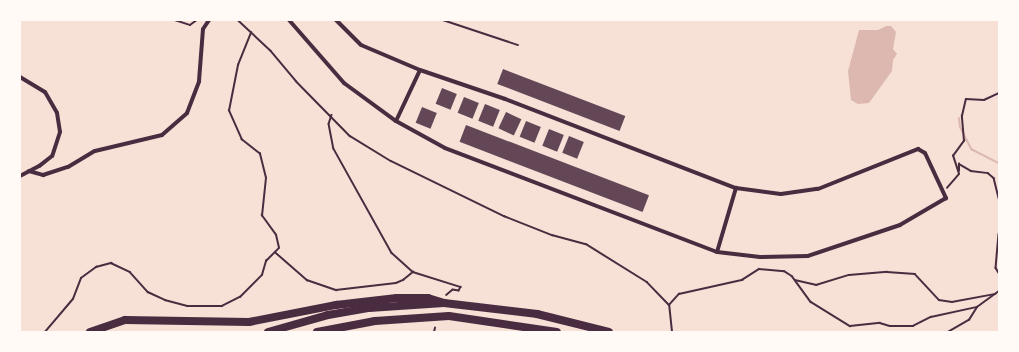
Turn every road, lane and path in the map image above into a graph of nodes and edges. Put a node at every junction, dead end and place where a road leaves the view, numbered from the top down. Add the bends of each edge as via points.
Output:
1 (175, 20) edge
2 (198, 20) edge
3 (209, 20) edge
4 (238, 20) edge
5 (289, 20) edge
6 (336, 20) edge
7 (443, 20) edge
8 (251, 32) junction
9 (518, 45) dead end
10 (420, 70) junction
11 (20, 77) edge
12 (999, 93) edge
13 (332, 115) junction
14 (396, 120) junction
15 (29, 171) junction
16 (959, 174) junction
17 (20, 176) edge
18 (736, 188) junction
19 (945, 191) junction
20 (999, 198) edge
21 (999, 234) edge
22 (275, 252) junction
23 (717, 252) junction
24 (413, 272) junction
25 (999, 273) edge
26 (795, 280) junction
27 (999, 291) edge
28 (997, 294) junction
29 (443, 299) junction
30 (669, 305) junction
31 (977, 307) junction
32 (436, 328) dead end
33 (672, 331) edge
34 (45, 332) edge
35 (90, 332) edge
36 (268, 332) edge
37 (317, 332) edge
38 (434, 332) edge
39 (557, 332) edge
40 (609, 332) edge
41 (948, 332) edge

1 - 2 path via 190,26
3 - 15 street via 203,29 199,81 186,113 162,135 95,151 68,167 43,175
4 - 8 path
5 - 14 street via 344,83
6 - 10 street via 361,45
7 - 9 path
8 - 13 path via 296,81
8 - 22 path via 238,65 229,112 242,140 260,154 266,178 262,216 276,235 279,248
10 - 14 street
10 - 18 street via 505,99
11 - 15 street via 45,92 53,104 59,124 58,140 52,156
12 - 16 path via 984,100 966,99 962,116 964,141 953,156
13 - 24 path via 329,124 334,149 392,253
13 - 30 path via 350,136 391,161 504,216 586,244 646,282
14 - 23 street via 445,148
15 - 17 street
16 - 19 path
16 - 20 path via 959,164 971,172 988,174 994,178
18 - 19 street via 781,194 818,189 918,149 926,154
18 - 23 street
19 - 23 street via 946,198 900,225 808,256 760,257
21 - 25 path via 996,268
22 - 24 path via 307,280 336,290 396,282
22 - 34 path via 269,257 262,275 240,297 222,306 187,306 166,300 148,292 130,272 111,264 96,267 81,278 73,299
24 - 29 path via 454,283 461,288 459,291 453,290
26 - 28 path via 816,284 849,275 888,272 915,274 939,300 952,302
26 - 30 path via 784,271 759,269 742,280 679,294
26 - 31 path via 810,302 850,326 880,323 890,326 913,326 931,317
27 - 28 path
28 - 31 path
29 - 35 highway via 382,300 336,305 250,322 125,320
29 - 36 highway via 368,308
29 - 40 highway via 537,314
30 - 33 path
31 - 41 path via 970,320
32 - 38 path
37 - 39 highway via 375,321 449,316

